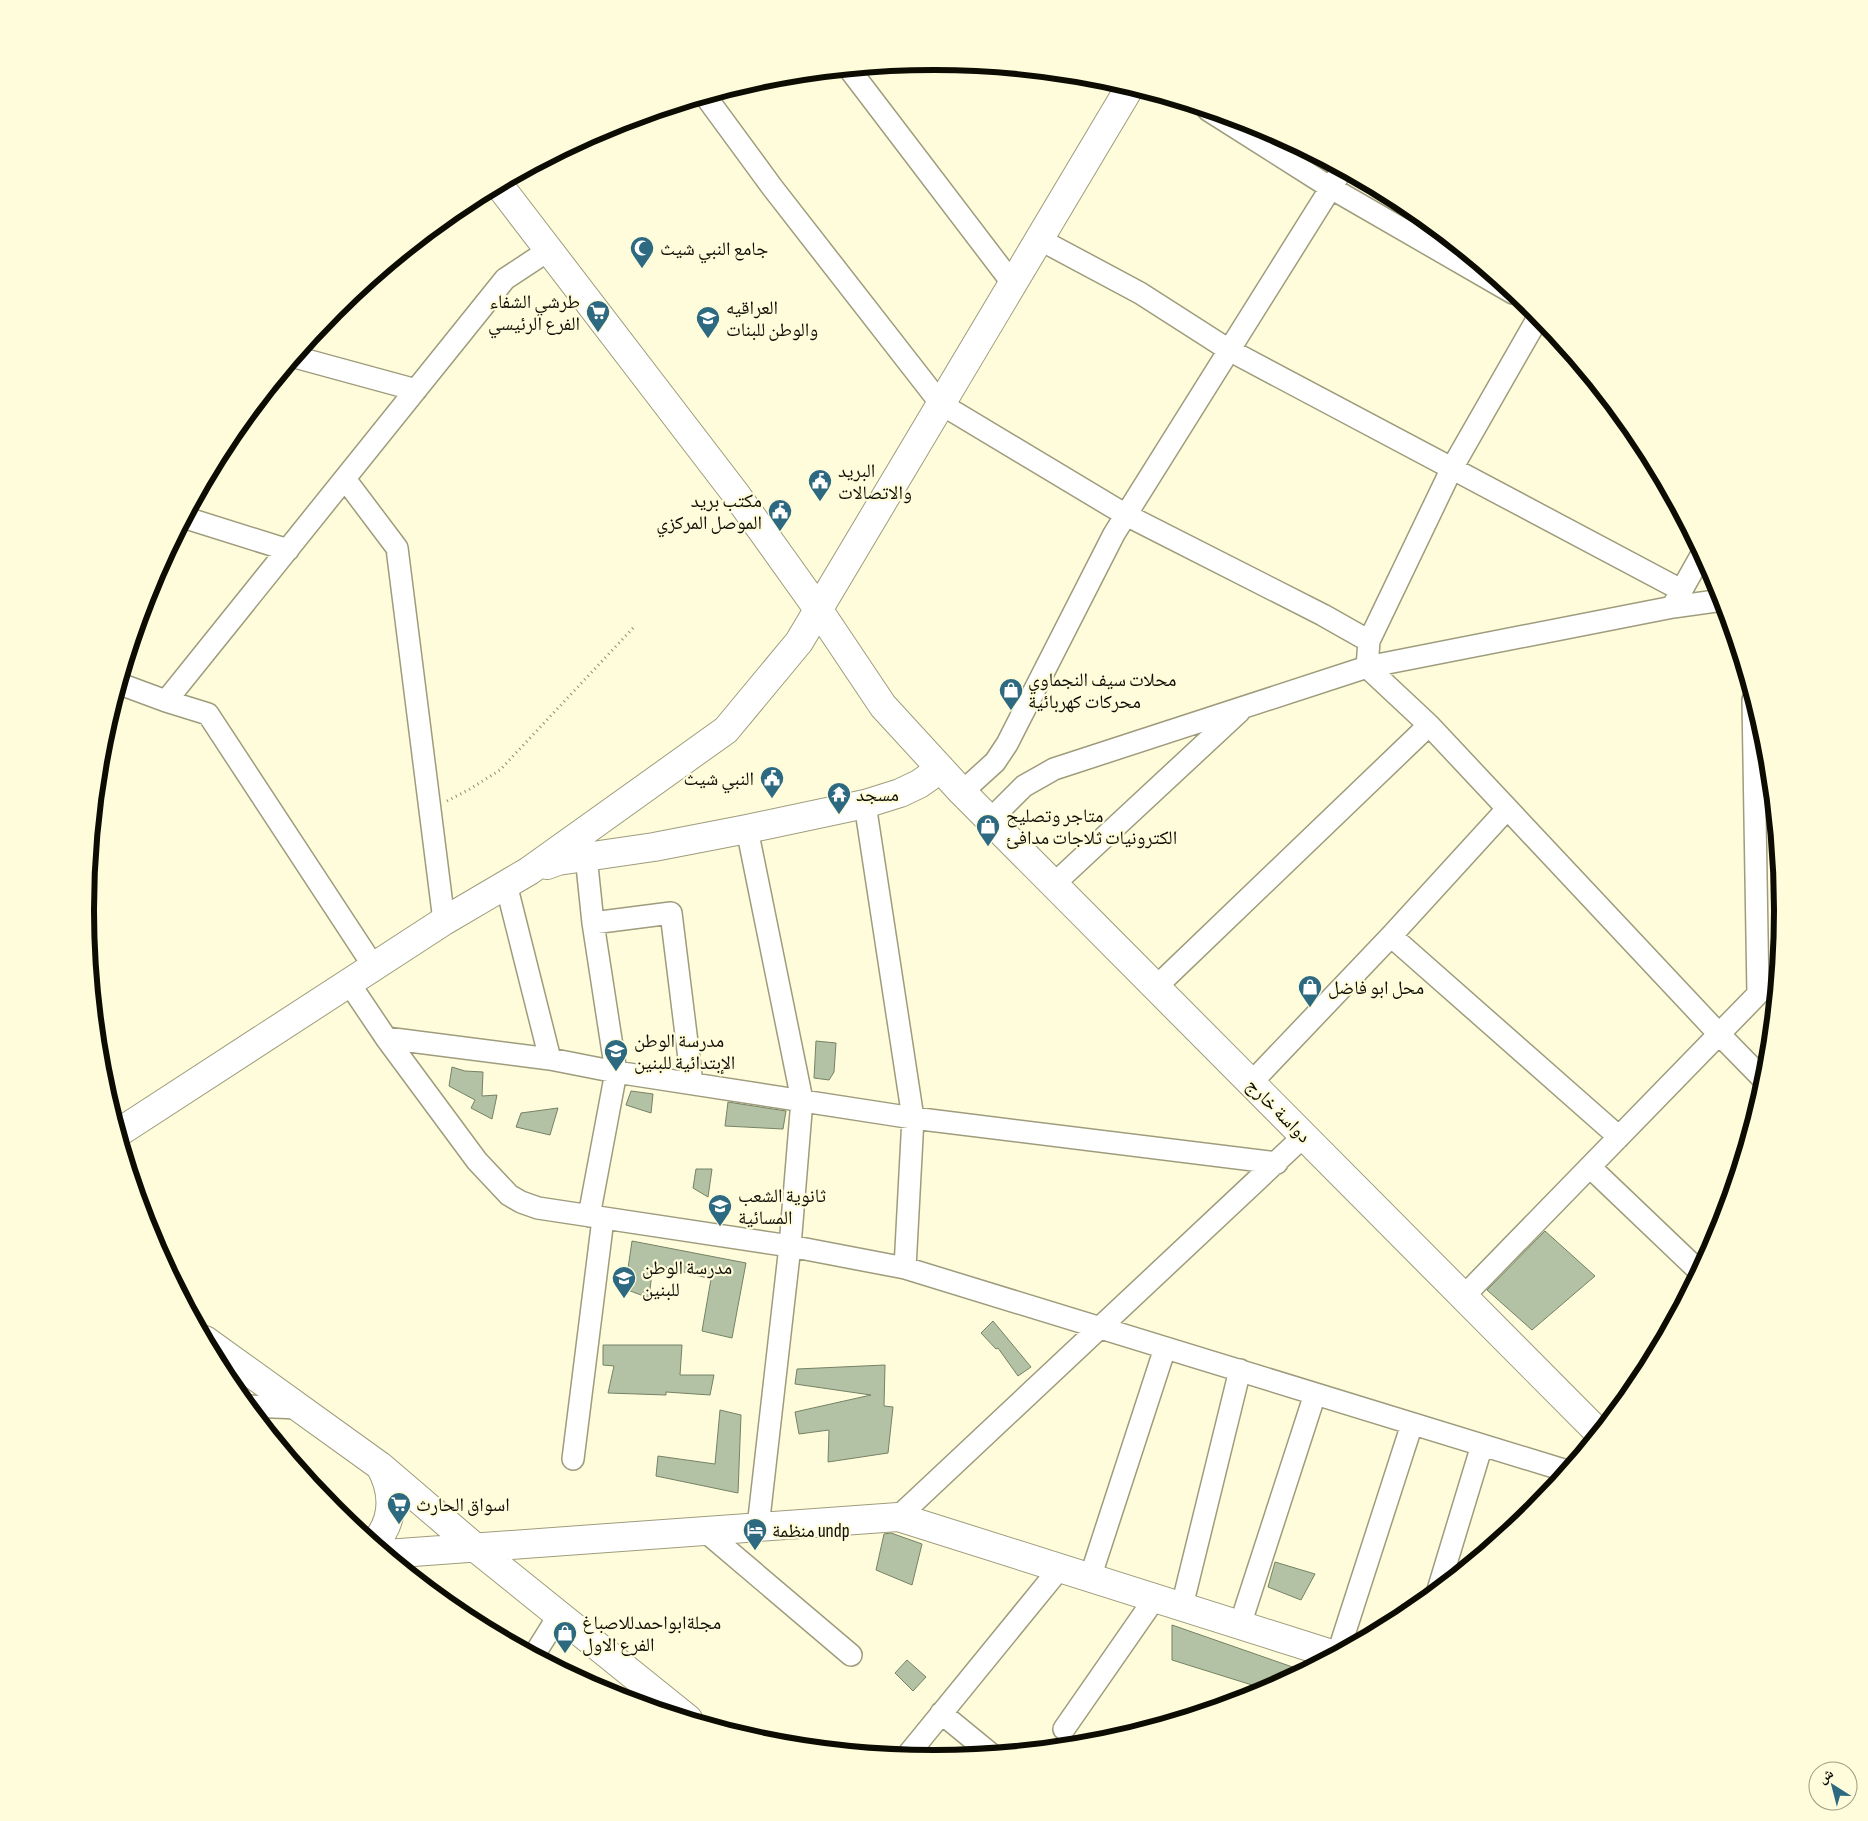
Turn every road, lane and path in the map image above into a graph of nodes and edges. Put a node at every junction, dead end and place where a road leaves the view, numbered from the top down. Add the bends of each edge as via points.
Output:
1 (853, 74) edge
2 (1126, 93) edge
3 (709, 101) edge
4 (1245, 130) edge
5 (1336, 179) edge
6 (503, 190) edge
7 (1039, 239) junction
8 (549, 250) junction
9 (1477, 270) edge
10 (1013, 284) junction
11 (1535, 323) edge
12 (1229, 350) junction
13 (300, 358) edge
14 (416, 390) junction
15 (941, 404) junction
16 (1452, 468) junction
17 (345, 479) junction
18 (1126, 515) junction
19 (190, 519) edge
20 (288, 550) junction
21 (1698, 561) edge
22 (1677, 598) junction
23 (1715, 600) edge
24 (818, 610) junction
25 (634, 627) dead end
26 (1370, 641) junction
27 (1367, 666) junction
28 (124, 686) edge
29 (166, 701) junction
30 (1245, 707) junction
31 (1429, 725) junction
32 (1754, 731) edge
33 (938, 766) junction
34 (960, 790) junction
35 (865, 804) junction
36 (431, 809) junction
37 (1507, 809) junction
38 (990, 820) junction
39 (747, 829) junction
40 (586, 856) junction
41 (518, 877) junction
42 (1054, 884) junction
43 (444, 921) junction
44 (593, 923) junction
45 (1391, 936) junction
46 (374, 967) junction
47 (349, 983) junction
48 (1156, 987) junction
49 (1766, 994) edge
50 (1718, 1034) junction
51 (386, 1038) junction
52 (550, 1059) junction
53 (616, 1072) junction
54 (1758, 1074) edge
55 (692, 1083) junction
56 (1252, 1083) junction
57 (802, 1100) junction
58 (913, 1118) junction
59 (122, 1129) edge
60 (1304, 1136) junction
61 (1619, 1137) junction
62 (1277, 1163) junction
63 (1590, 1167) junction
64 (596, 1218) junction
65 (790, 1246) junction
66 (1695, 1266) edge
67 (905, 1268) junction
68 (1464, 1296) junction
69 (1101, 1328) junction
70 (1165, 1348) junction
71 (217, 1349) edge
72 (1240, 1370) junction
73 (1315, 1394) junction
74 (256, 1406) edge
75 (300, 1408) junction
76 (1412, 1424) junction
77 (1595, 1429) edge
78 (1482, 1445) junction
79 (573, 1459) dead end
80 (380, 1466) junction
81 (1562, 1469) edge
82 (898, 1517) junction
83 (758, 1527) junction
84 (705, 1531) junction
85 (378, 1540) edge
86 (477, 1548) junction
87 (394, 1553) edge
88 (1060, 1568) junction
89 (1090, 1578) junction
90 (1441, 1581) edge
91 (1155, 1598) junction
92 (1182, 1606) junction
93 (559, 1615) junction
94 (1240, 1625) junction
95 (1339, 1646) edge
96 (537, 1650) edge
97 (1329, 1652) edge
98 (852, 1654) dead end
99 (671, 1708) edge
100 (941, 1713) junction
101 (1064, 1729) dead end
102 (985, 1749) edge
103 (911, 1750) edge

1 - 10 street
2 - 7 street
3 - 15 street
4 - 5 street
5 - 9 street
5 - 12 street
6 - 8 street, دواسة خارج
7 - 10 street
7 - 12 street via 1140,293
8 - 14 street via 505,279
8 - 24 street, دواسة خارج via 735,493
10 - 15 street
11 - 16 street
12 - 16 street
12 - 18 street
13 - 14 street
14 - 17 street
15 - 18 street
15 - 24 street
16 - 22 street
16 - 26 street
17 - 20 street
17 - 36 street via 398,548
18 - 26 street
18 - 34 street via 1007,744 995,762
19 - 20 street
20 - 29 street
21 - 22 street
22 - 23 street
22 - 27 street
24 - 33 street, دواسة خارج via 883,706
24 - 41 street via 799,642 726,730
25 - 36 path via 500,770 470,790
26 - 27 street
27 - 30 street
27 - 31 street
28 - 29 street
29 - 46 street via 208,714
30 - 38 street via 1054,769 1024,786
30 - 42 street
31 - 37 street
31 - 48 street
32 - 49 street
33 - 34 street, دواسة خارج
33 - 35 street via 919,784
34 - 38 street, دواسة خارج
35 - 39 street
35 - 58 street
36 - 43 street
37 - 45 street
37 - 50 street
38 - 42 street, دواسة خارج
39 - 40 street
39 - 57 street
40 - 41 street via 558,861
40 - 44 street
41 - 43 street
41 - 52 street
42 - 48 street, دواسة خارج
43 - 46 street
44 - 53 street
44 - 55 street via 671,913
45 - 56 street
45 - 61 street
46 - 47 street
47 - 51 street
47 - 59 street
48 - 56 street, دواسة خارج
49 - 50 street
50 - 54 street
50 - 61 street
51 - 52 street
51 - 64 street via 477,1160 509,1194 538,1208
52 - 53 street
53 - 55 street
53 - 64 street
55 - 57 street
56 - 60 street, دواسة خارج
57 - 58 street
57 - 65 street
58 - 62 street
58 - 67 street
60 - 62 street
60 - 68 street, دواسة خارج
61 - 63 street
62 - 69 street
63 - 66 street
63 - 68 street
64 - 65 street
64 - 79 street
65 - 67 street
65 - 83 street
67 - 69 street
68 - 77 street, دواسة خارج
69 - 70 street
69 - 82 street
70 - 72 street
70 - 89 street
71 - 75 street
72 - 73 street
72 - 92 street
73 - 76 street
73 - 94 street
74 - 75 street
75 - 80 street
76 - 78 street
76 - 95 street
78 - 81 street
78 - 90 street
80 - 85 street via 391,1494 391,1509 388,1523
80 - 86 street
82 - 83 street
82 - 88 street
83 - 84 street
84 - 86 street
84 - 98 street
86 - 87 street
86 - 93 street
88 - 89 street
88 - 100 street
89 - 91 street
91 - 92 street
91 - 101 street
92 - 94 street
93 - 96 street
93 - 99 street
94 - 97 street
100 - 102 street
100 - 103 street

